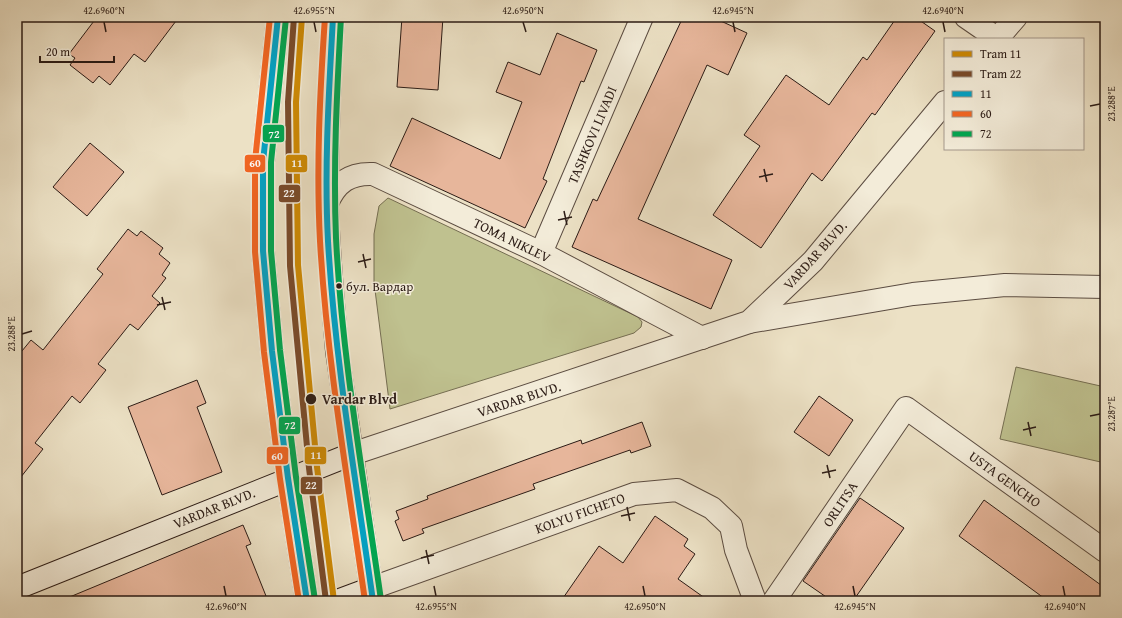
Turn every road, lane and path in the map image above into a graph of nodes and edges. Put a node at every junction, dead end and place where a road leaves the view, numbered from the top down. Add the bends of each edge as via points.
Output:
1 (278, 17) edge
2 (333, 17) edge
3 (642, 17) edge
4 (966, 17) edge
5 (1016, 17) edge
6 (996, 38) edge
7 (998, 38) edge
8 (944, 103) edge
9 (327, 204) junction
10 (541, 253) junction
11 (1105, 287) edge
12 (750, 322) junction
13 (702, 338) junction
14 (906, 408) joint
15 (352, 454) junction
16 (288, 478) junction
17 (1105, 551) edge
18 (17, 588) edge
19 (373, 595) edge
20 (307, 601) edge
21 (337, 601) edge
22 (755, 601) edge
23 (774, 601) edge

1 - 16 street via 263,162 263,251 272,351
2 - 9 street
3 - 10 street, TASHKOVI LIVADI
4 - 6 street
5 - 7 street
8 - 12 street, VARDAR BLVD. via 813,261
9 - 10 street, TOMA NIKLEV via 339,183 354,175 373,174
9 - 15 street via 337,351
10 - 13 street, TOMA NIKLEV
11 - 12 street via 997,286 913,294
12 - 13 street, VARDAR BLVD.
13 - 15 street, VARDAR BLVD.
14 - 17 street, USTA GENCHO
14 - 23 street, ORLITSA
15 - 16 street, VARDAR BLVD.
15 - 19 street
16 - 18 street, VARDAR BLVD.
16 - 20 street
19 - 21 street
19 - 22 street, KOLYU FICHETO via 634,494 677,490 712,508 731,526 736,550

